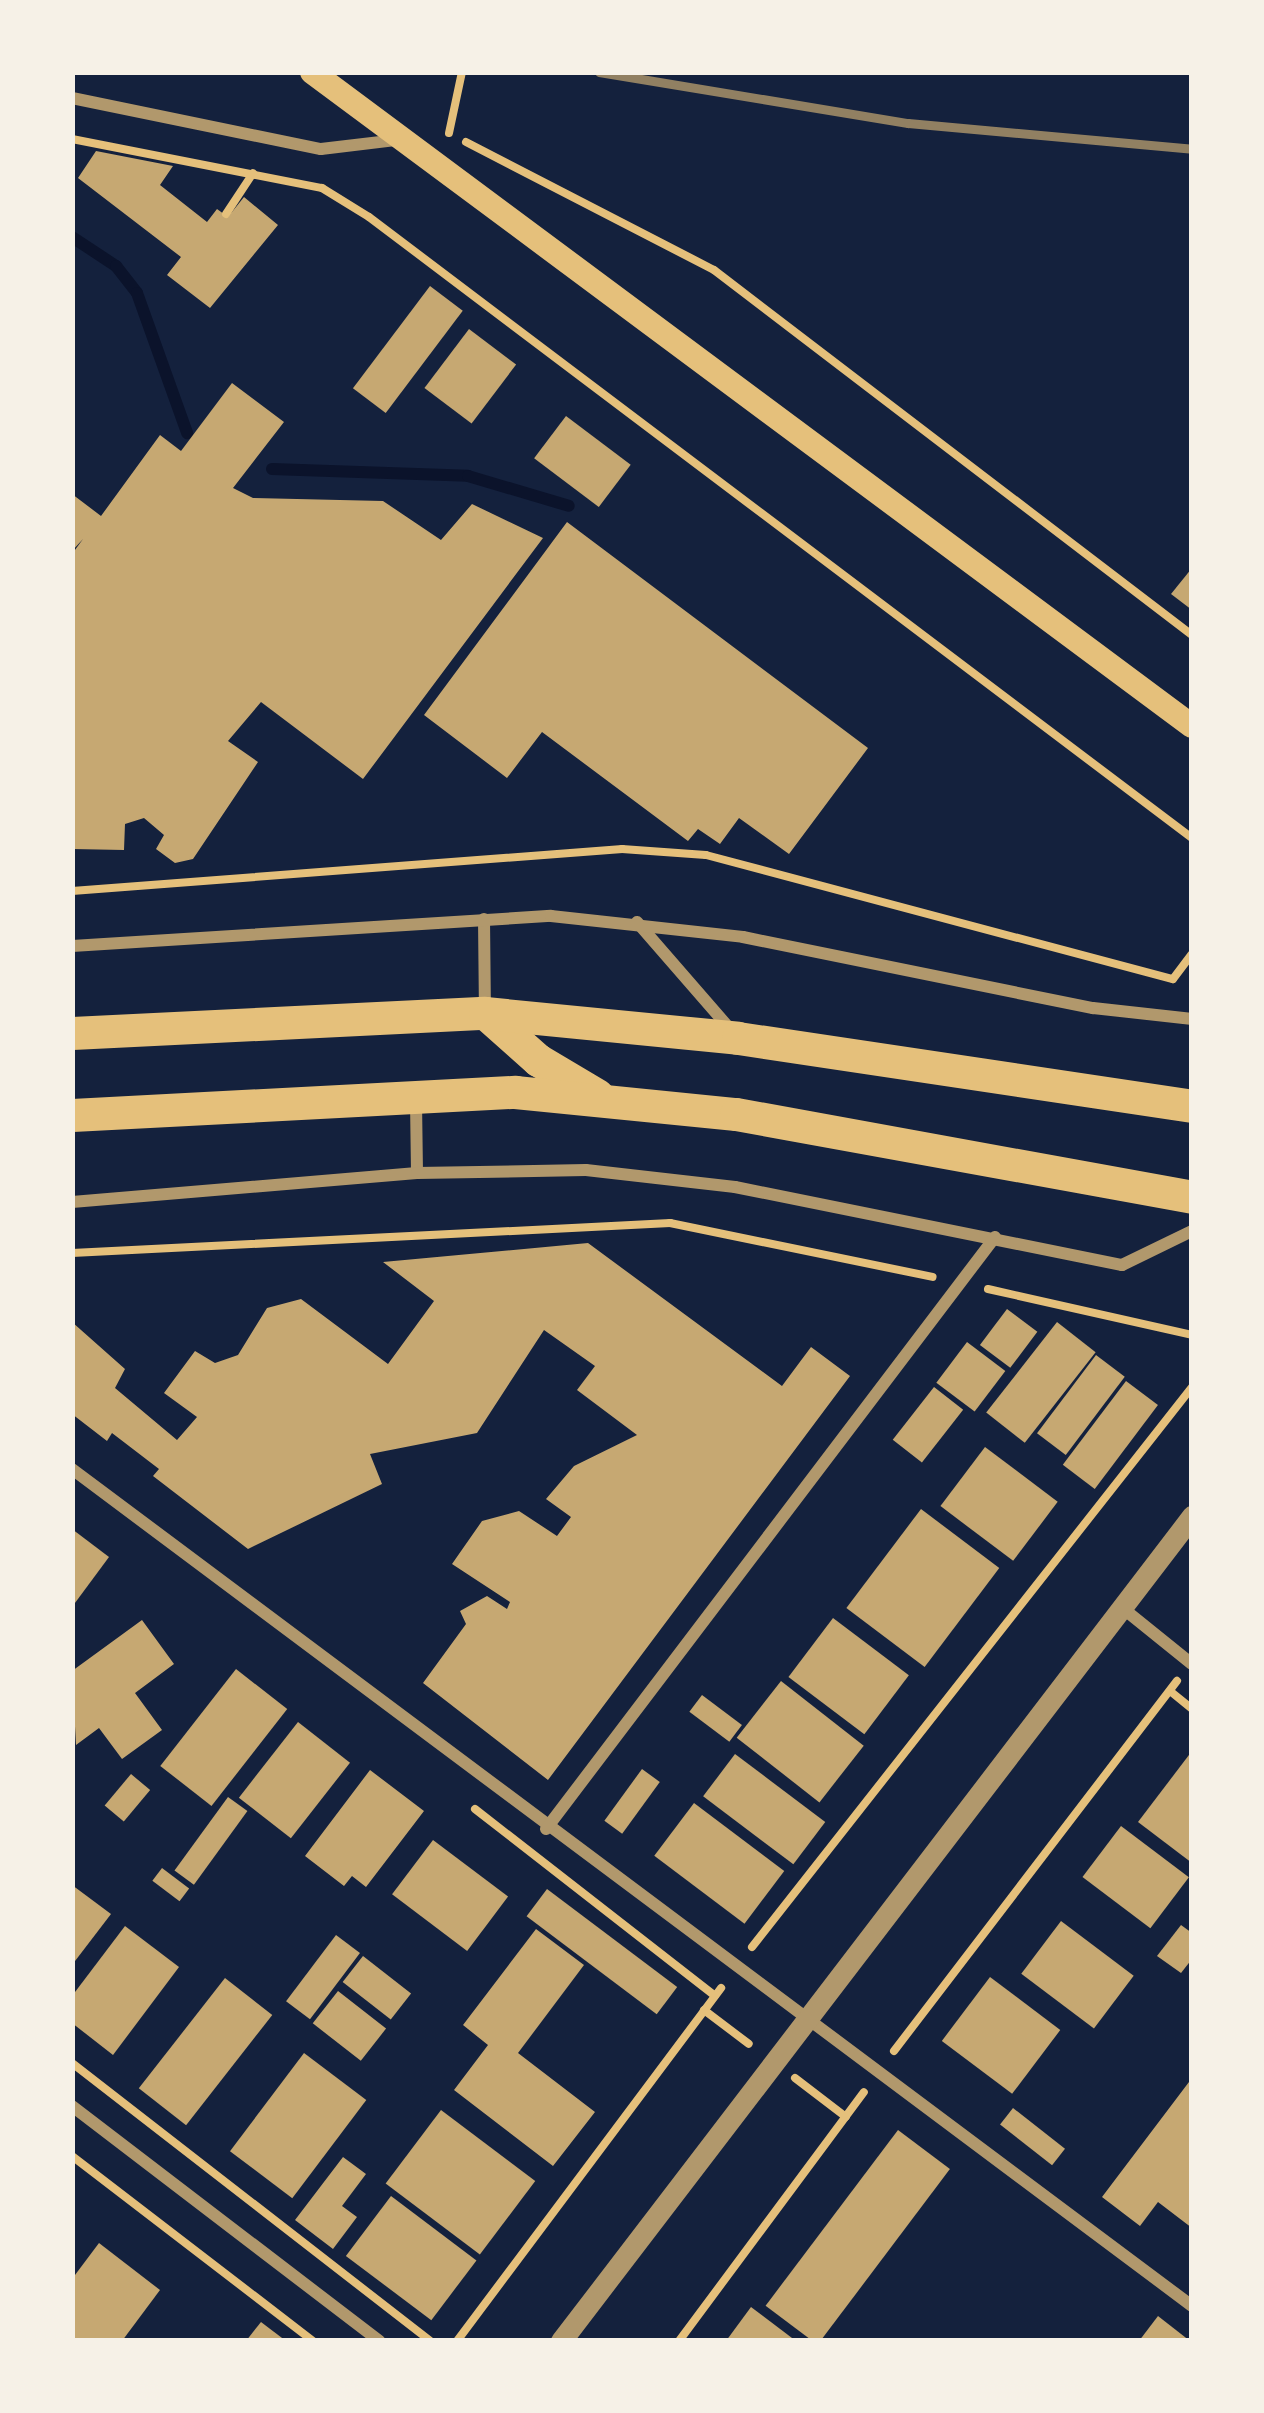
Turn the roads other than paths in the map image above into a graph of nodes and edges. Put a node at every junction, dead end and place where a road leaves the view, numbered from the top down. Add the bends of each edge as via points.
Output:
1 (312, 72) edge
2 (72, 98) edge
3 (398, 140) junction
4 (1192, 727) edge
5 (484, 919) junction
6 (637, 922) junction
7 (72, 946) edge
8 (485, 1013) junction
9 (1192, 1019) edge
10 (72, 1033) edge
11 (738, 1038) junction
12 (416, 1094) junction
13 (604, 1099) junction
14 (1192, 1106) edge
15 (72, 1115) edge
16 (417, 1173) junction
17 (1192, 1198) edge
18 (72, 1202) edge
19 (1192, 1231) edge
20 (995, 1237) junction
21 (72, 1468) edge
22 (1192, 1516) edge
23 (1120, 1606) junction
24 (1192, 1664) edge
25 (546, 1828) junction
26 (808, 2016) junction
27 (72, 2106) edge
28 (1192, 2306) edge
29 (379, 2341) edge
30 (561, 2341) edge

1 - 3 main road
2 - 3 street via 321,149
3 - 4 main road via 814,440
5 - 6 street
5 - 7 street
5 - 8 street
6 - 9 street
6 - 11 street
8 - 10 highway
8 - 11 highway
8 - 13 highway via 538,1060
11 - 14 highway
12 - 13 highway
12 - 15 highway
12 - 16 street
13 - 17 highway via 736,1114
16 - 18 street
16 - 20 street via 586,1170 688,1181
19 - 20 street via 1122,1265
20 - 25 street
21 - 25 street
22 - 23 street
23 - 24 street
23 - 26 street
25 - 26 street
26 - 28 street
26 - 30 street
27 - 29 street

